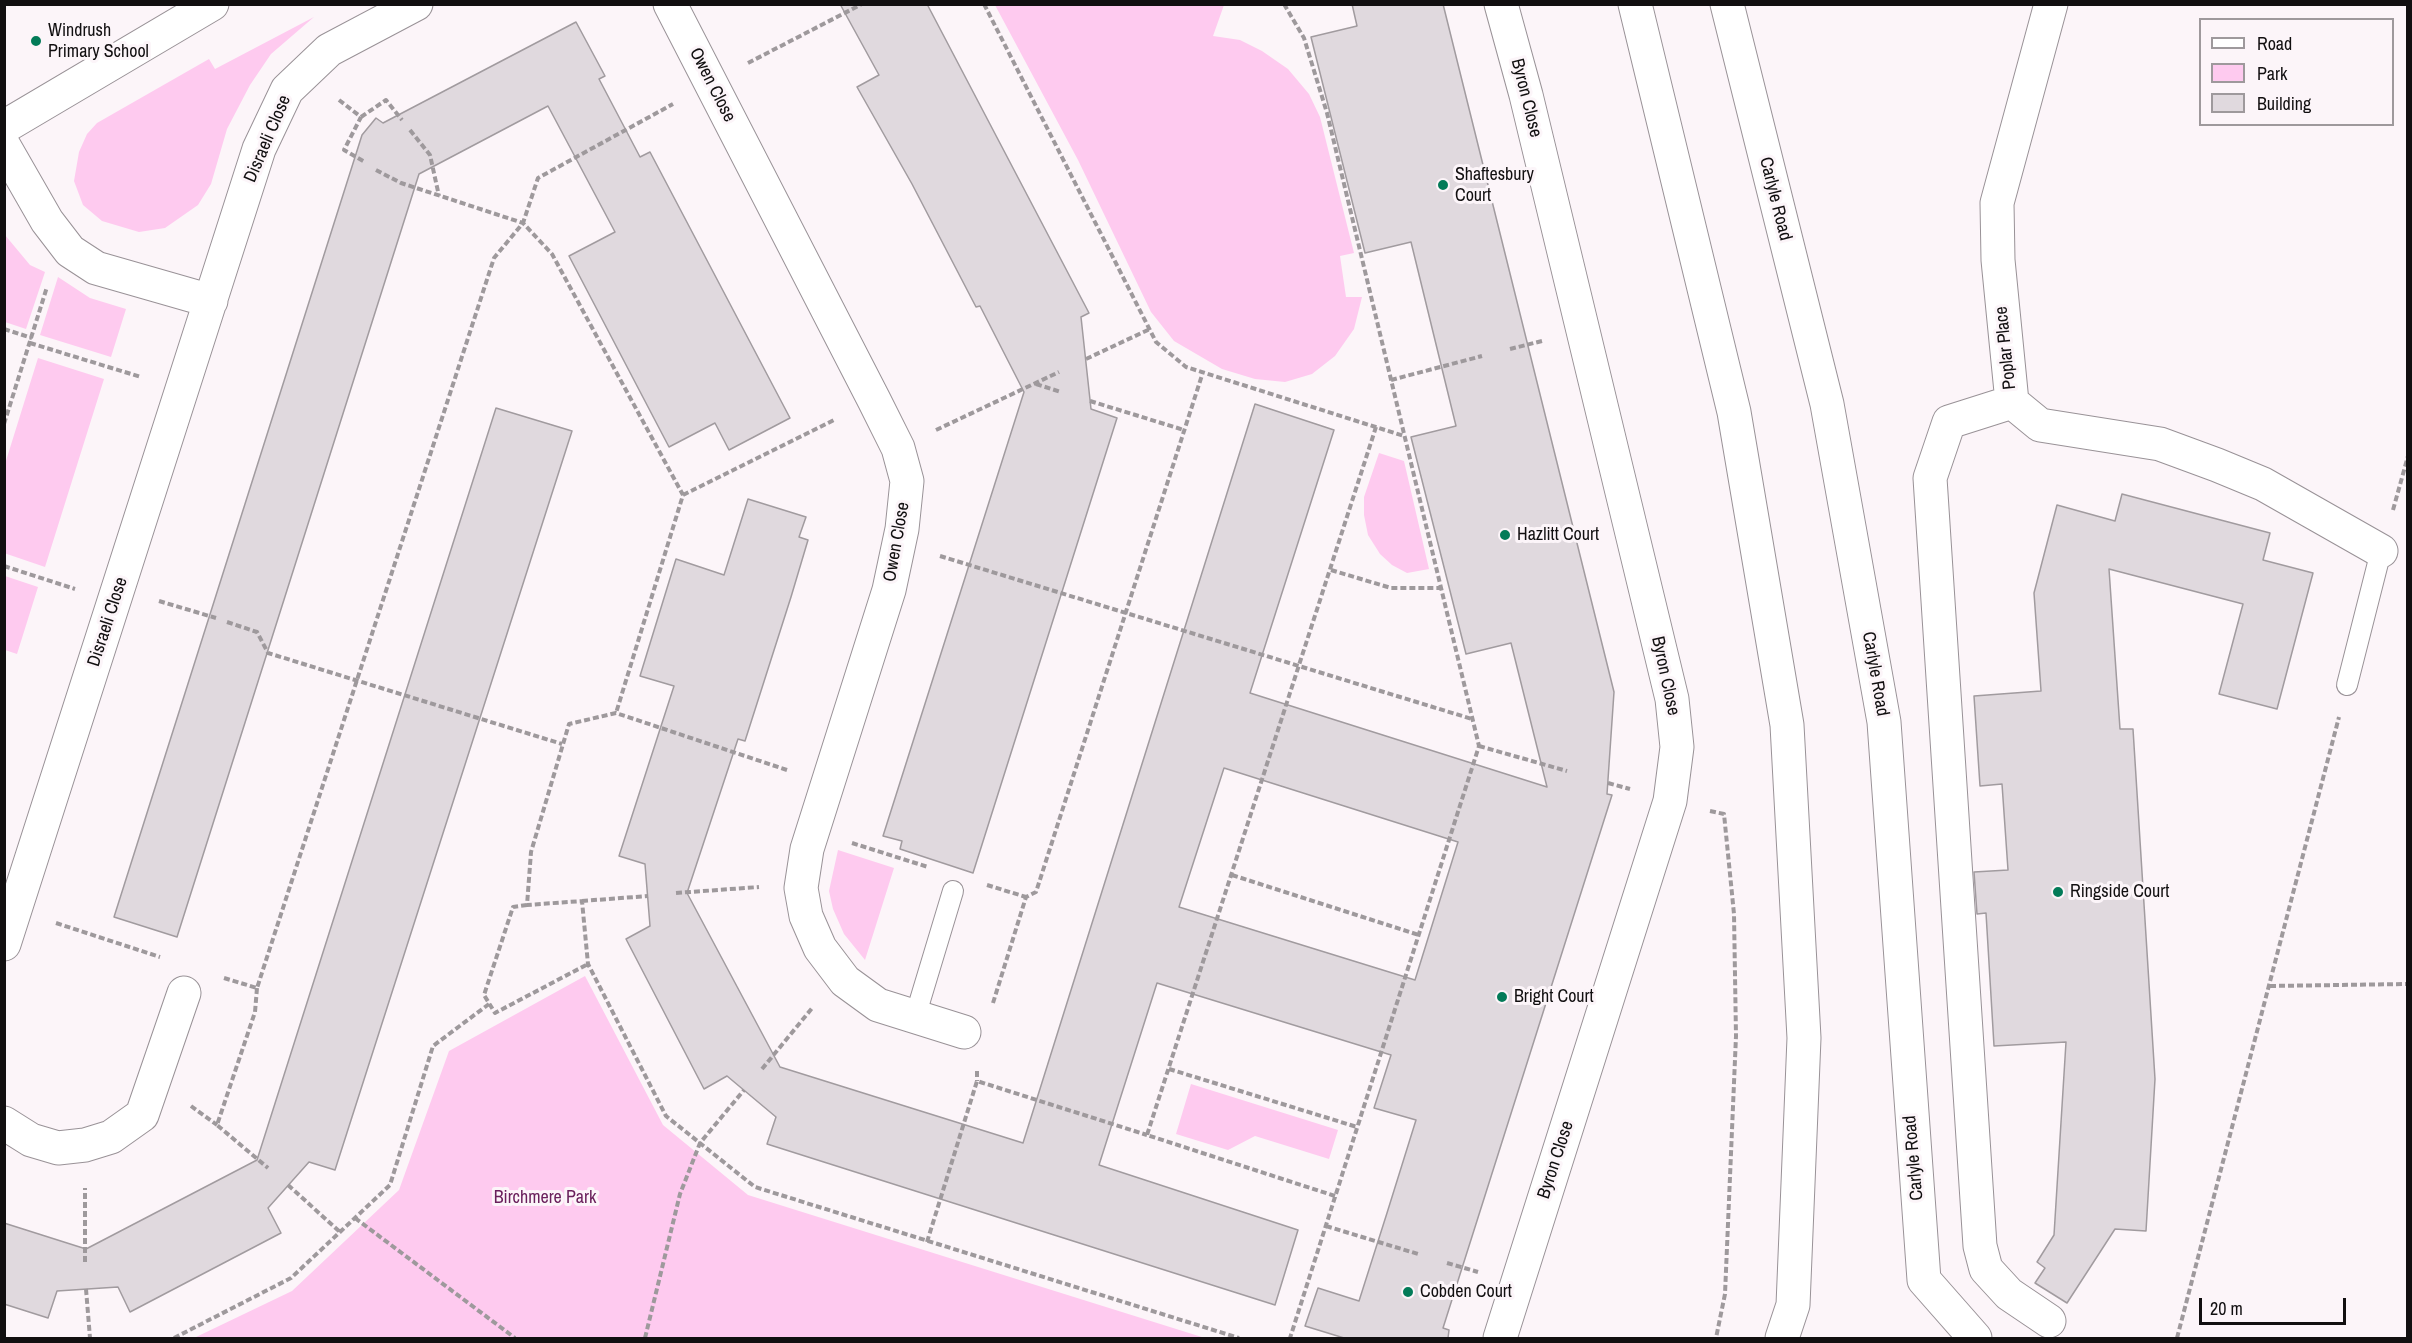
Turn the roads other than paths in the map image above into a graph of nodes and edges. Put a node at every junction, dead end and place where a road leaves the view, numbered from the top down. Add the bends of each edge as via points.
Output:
1 (212, 4) edge
2 (416, 4) edge
3 (670, 4) edge
4 (1501, 4) edge
5 (1635, 4) edge
6 (1727, 4) edge
7 (2051, 4) edge
8 (4, 127) edge
9 (4, 146) edge
10 (211, 301) junction
11 (2012, 402) junction
12 (2381, 551) joint
13 (2348, 685) road end
14 (953, 891) dead end
15 (4, 944) edge
16 (184, 993) dead end
17 (915, 1017) junction
18 (964, 1032) dead end
19 (4, 1123) edge
20 (2049, 1321) dead end
21 (1500, 1338) edge
22 (1782, 1338) edge
23 (1975, 1338) edge

1 - 8 street
2 - 10 street, Disraeli Close via 329,50 287,90 260,149
3 - 17 street, Owen Close via 898,448 907,481 889,590 813,830 802,884 806,916 820,948 840,974 878,1005
4 - 21 street, Byron Close via 1672,699 1677,747 1670,801
5 - 22 street via 1734,412 1787,725 1804,1038 1793,1305
6 - 23 street, Carlyle Road via 1827,404 1884,722 1924,1280
7 - 11 street, Poplar Place via 1998,203 1998,260
9 - 10 street via 47,221 70,250 96,268
10 - 15 street, Disraeli Close
11 - 12 street, Poplar Place via 2040,425 2160,444 2217,465 2263,484
11 - 20 street via 1949,422 1930,478 1980,1246 1986,1269 2009,1294
12 - 13 lane
14 - 17 lane
16 - 19 street via 142,1114 111,1137 58,1149 31,1140
17 - 18 street, Owen Close

